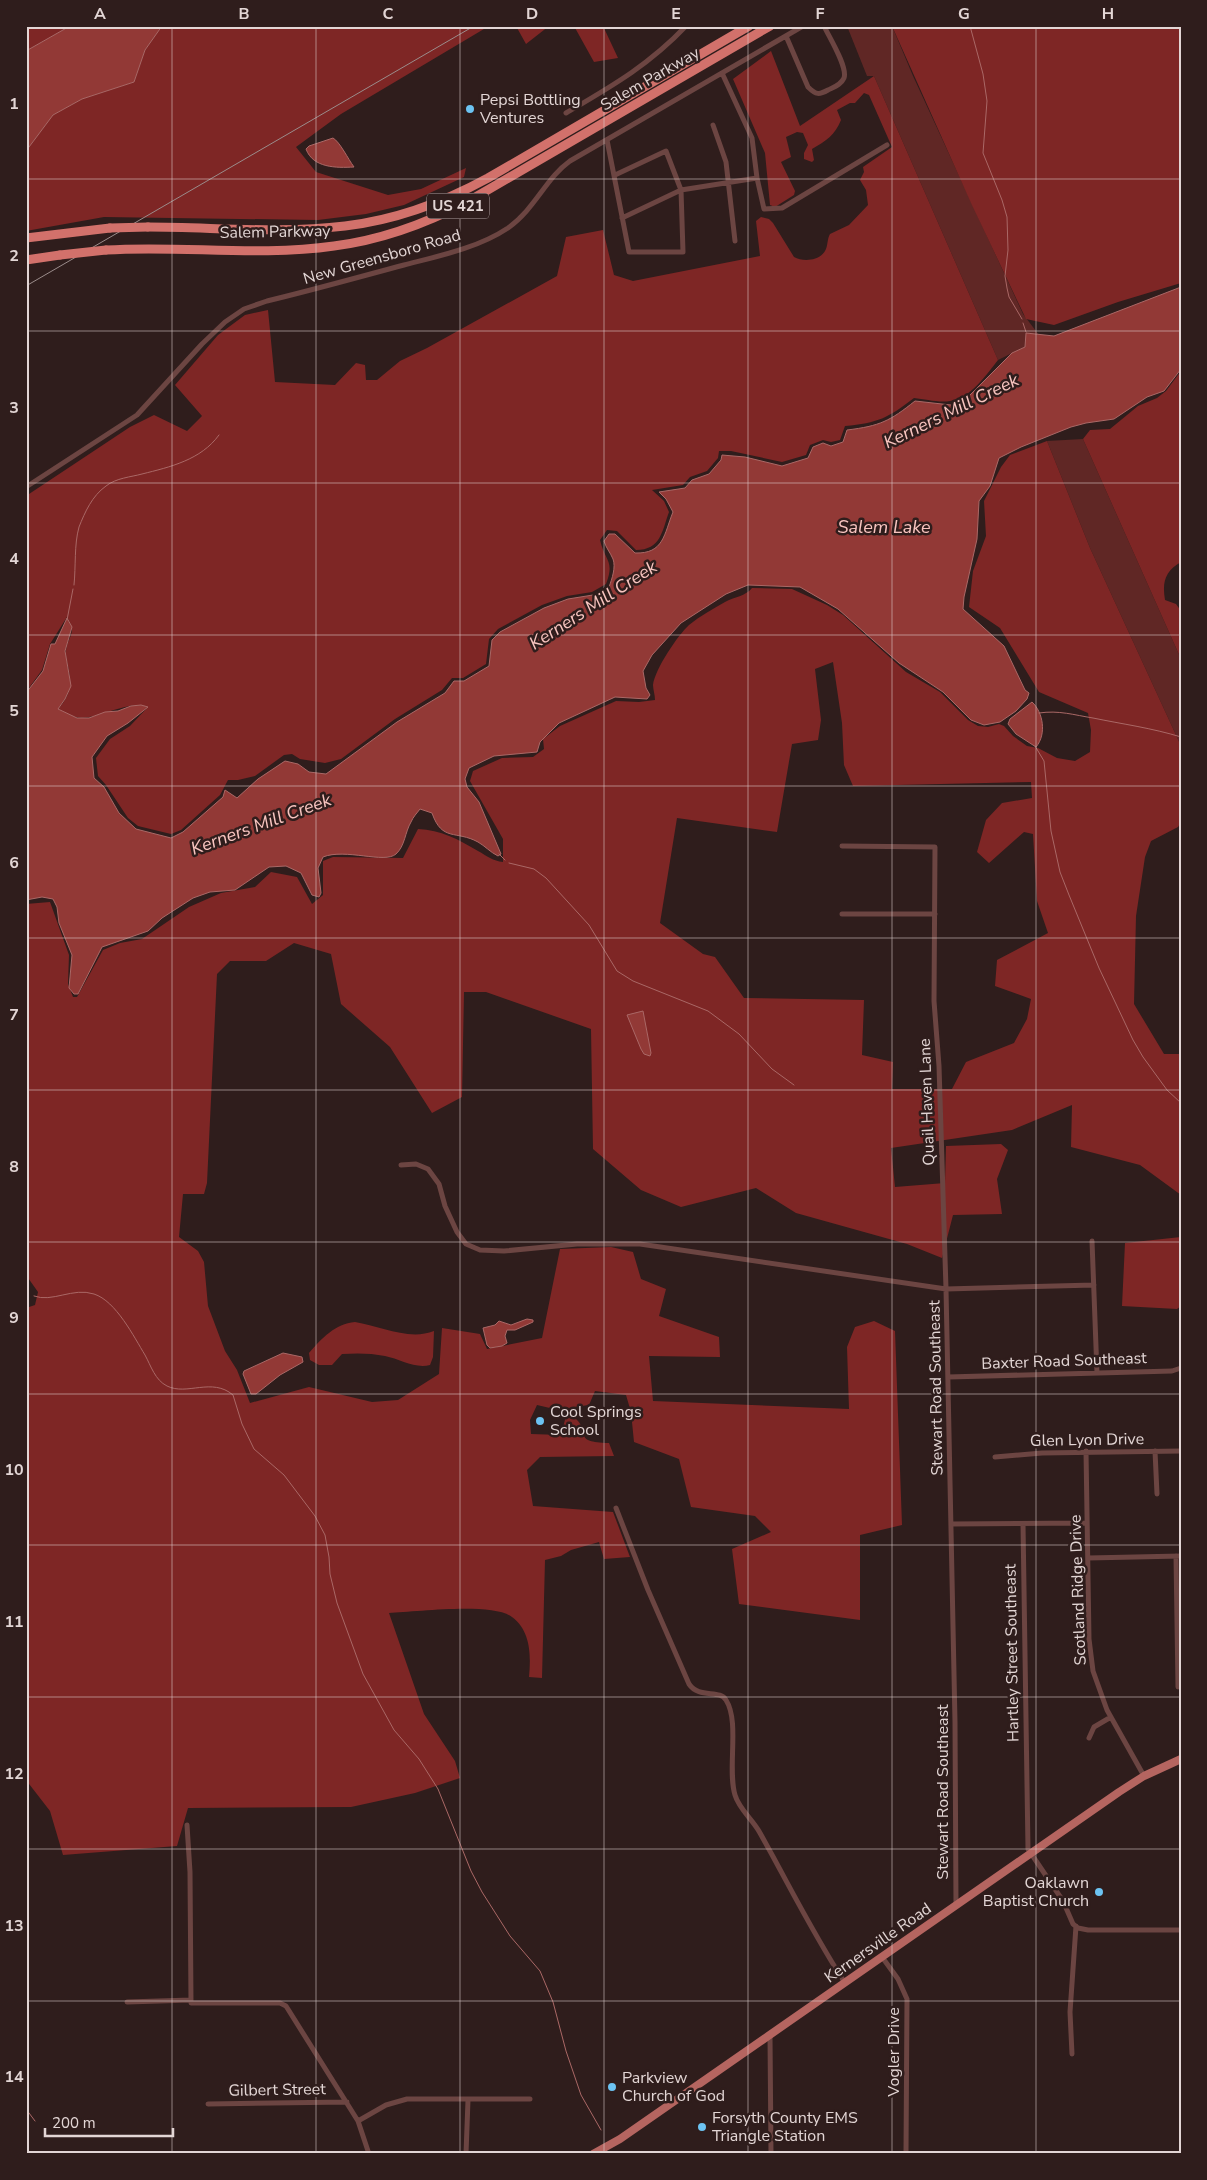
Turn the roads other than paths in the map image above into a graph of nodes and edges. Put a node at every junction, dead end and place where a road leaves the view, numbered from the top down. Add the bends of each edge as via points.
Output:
1 (686, 26) edge
2 (749, 26) edge
3 (770, 26) edge
4 (803, 26) edge
5 (824, 26) edge
6 (786, 36) junction
7 (722, 74) junction
8 (566, 113) dead end
9 (713, 126) dead end
10 (607, 140) junction
11 (887, 144) dead end
12 (615, 175) junction
13 (757, 178) junction
14 (728, 183) junction
15 (681, 190) junction
16 (622, 218) junction
17 (26, 238) edge
18 (735, 241) dead end
19 (26, 260) edge
20 (26, 487) edge
21 (842, 846) dead end
22 (842, 914) dead end
23 (934, 914) junction
24 (401, 1165) dead end
25 (1092, 1241) dead end
26 (1094, 1284) junction
27 (946, 1288) junction
28 (1181, 1368) edge
29 (1097, 1374) junction
30 (948, 1377) junction
31 (1181, 1450) edge
32 (1155, 1451) junction
33 (1086, 1452) junction
34 (995, 1457) dead end
35 (1157, 1494) dead end
36 (616, 1508) dead end
37 (1087, 1523) junction
38 (952, 1524) junction
39 (1023, 1524) junction
40 (1178, 1556) edge
41 (1088, 1558) junction
42 (1178, 1687) dead end
43 (1111, 1717) junction
44 (1088, 1738) dead end
45 (1181, 1759) edge
46 (1144, 1776) junction
47 (187, 1825) dead end
48 (1030, 1853) junction
49 (956, 1905) junction
50 (1076, 1926) junction
51 (1181, 1930) edge
52 (882, 1957) junction
53 (845, 1983) junction
54 (191, 2000) junction
55 (127, 2002) dead end
56 (770, 2036) junction
57 (1072, 2054) dead end
58 (530, 2099) dead end
59 (468, 2100) junction
60 (347, 2102) junction
61 (208, 2104) dead end
62 (358, 2121) junction
63 (369, 2154) edge
64 (466, 2154) edge
65 (593, 2154) edge
66 (771, 2154) edge
67 (906, 2154) edge

1 - 8 street via 640,68
2 - 17 highway, Salem Parkway / US 421, bridge via 482,182 419,209 360,224 315,229 110,228
3 - 19 highway, Salem Parkway / US 421, bridge via 480,194 410,228 348,244 301,250 151,248
4 - 6 street, New Greensboro Road
5 - 6 street via 844,68 844,76 840,84 820,94 808,87
6 - 7 street, New Greensboro Road
7 - 10 street, New Greensboro Road
7 - 13 street via 752,138
9 - 14 street via 726,162
10 - 12 street
10 - 20 street, New Greensboro Road via 564,166 530,208 493,237 417,262 267,300 244,309 202,344 137,415
11 - 13 street via 782,208 764,209
12 - 15 street via 666,151
12 - 16 street
13 - 14 street
14 - 15 street
14 - 18 street
15 - 16 street
15 - 16 street via 683,252 629,252
21 - 23 street, Quail Haven Lane via 935,847
22 - 23 street
23 - 27 street, Quail Haven Lane
24 - 27 street, Stewart Road Southeast via 416,1164 428,1169 439,1184 457,1232 466,1244 480,1250 640,1244
25 - 26 street
26 - 27 street
26 - 29 street
27 - 30 street, Stewart Road Southeast
28 - 29 street, Baxter Road Southeast
29 - 30 street, Baxter Road Southeast
30 - 38 street, Stewart Road Southeast
31 - 32 street, Glen Lyon Drive
32 - 33 street, Glen Lyon Drive
32 - 35 street
33 - 34 street, Glen Lyon Drive
33 - 37 street, Scotland Ridge Drive
36 - 53 street via 689,1684 698,1692 721,1696 727,1701 737,1800 755,1823 808,1925
37 - 39 street
37 - 41 street, Scotland Ridge Drive
38 - 39 street
38 - 49 street, Stewart Road Southeast
39 - 48 street, Hartley Street Southeast
40 - 41 street
40 - 42 street
41 - 43 street, Scotland Ridge Drive via 1091,1660 1098,1691
43 - 44 street via 1094,1727
43 - 46 street, Scotland Ridge Drive
45 - 46 main road, Kernersville Road
46 - 48 main road, Kernersville Road
47 - 54 street
48 - 49 main road, Kernersville Road
48 - 50 street
49 - 52 main road, Kernersville Road
50 - 51 street via 1088,1930
50 - 57 street via 1070,2012
52 - 53 main road, Kernersville Road
52 - 67 street, Vogler Drive via 907,1999
53 - 56 main road, Kernersville Road
54 - 55 street
54 - 60 street via 191,2003 280,2003 286,2006
56 - 65 main road, Kernersville Road
56 - 66 street
58 - 59 street
59 - 62 street via 408,2099 386,2105
59 - 64 street
60 - 61 street, Gilbert Street
60 - 62 street
62 - 63 street

